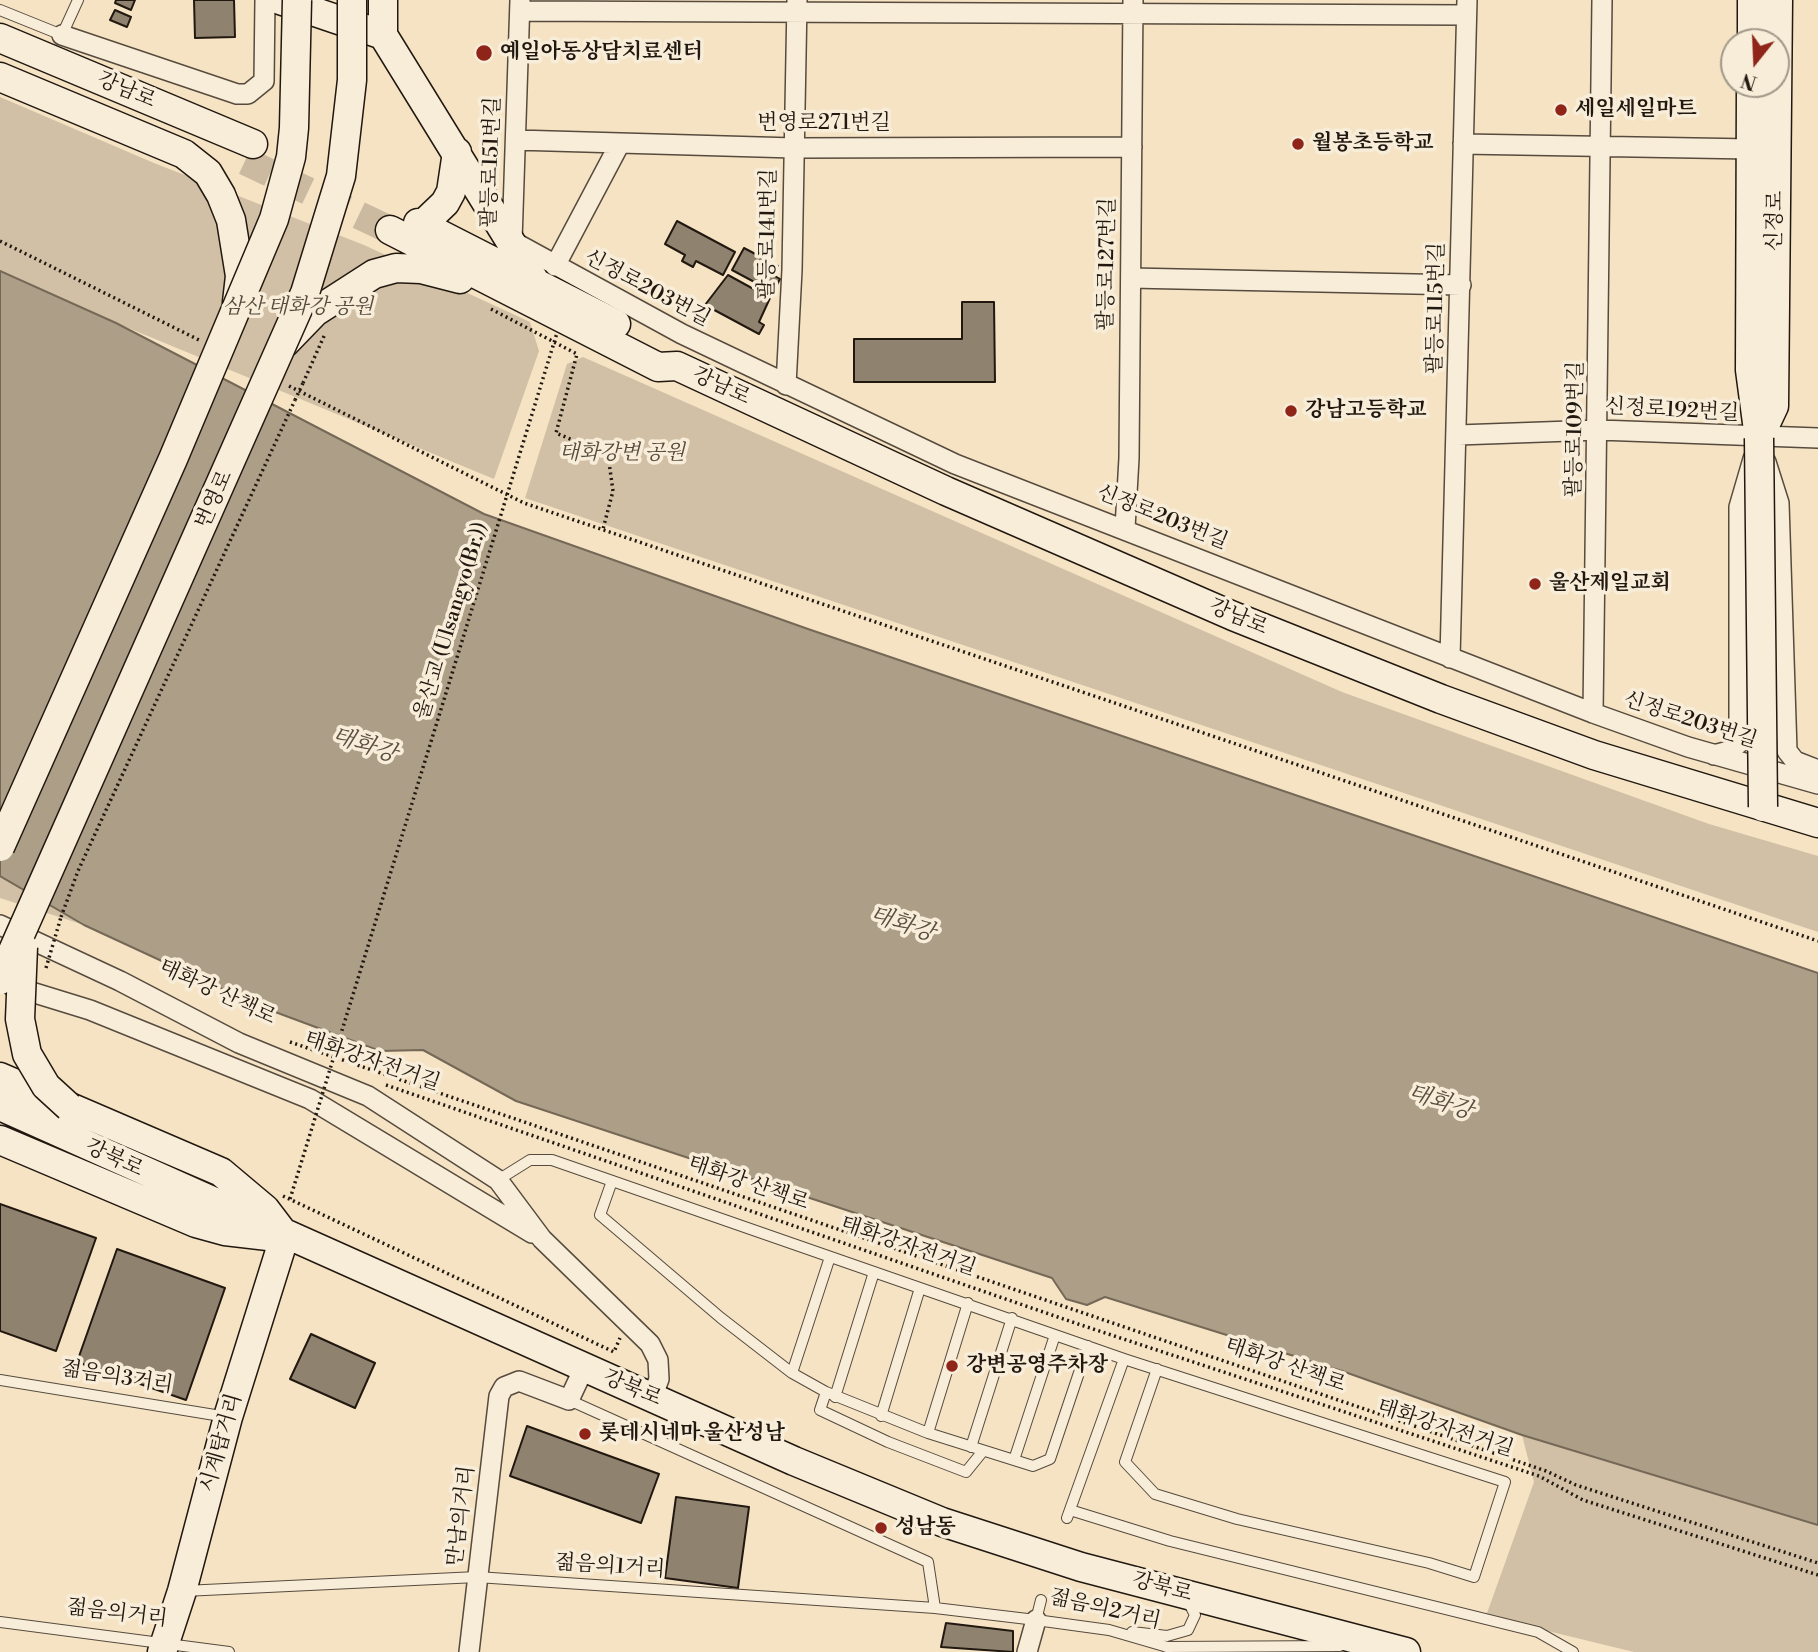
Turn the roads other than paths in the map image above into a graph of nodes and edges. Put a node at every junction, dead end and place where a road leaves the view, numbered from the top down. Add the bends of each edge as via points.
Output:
1 (78, 0) edge
2 (265, 0) edge
3 (280, 0) edge
4 (297, 0) edge
5 (352, 0) edge
6 (383, 0) edge
7 (1602, 0) edge
8 (1752, 0) edge
9 (1778, 0) edge
10 (520, 6) edge
11 (797, 6) edge
12 (1133, 7) edge
13 (1466, 8) edge
14 (0, 10) edge
15 (1752, 28) edge
16 (62, 35) junction
17 (383, 35) junction
18 (0, 38) edge
19 (0, 62) edge
20 (0, 77) edge
21 (1751, 98) edge
22 (516, 140) junction
23 (1463, 144) junction
24 (618, 145) junction
25 (1601, 146) junction
26 (1132, 147) junction
27 (794, 148) junction
28 (1751, 149) junction
29 (457, 152) junction
30 (422, 225) junction
31 (512, 241) junction
32 (545, 273) junction
33 (1131, 278) junction
34 (1461, 285) junction
35 (555, 320) junction
36 (233, 322) junction
37 (1763, 323) junction
38 (283, 346) junction
39 (677, 366) junction
40 (786, 385) junction
41 (1599, 430) junction
42 (1458, 435) junction
43 (1759, 438) junction
44 (1818, 438) edge
45 (1125, 527) junction
46 (1450, 658) junction
47 (1593, 713) junction
48 (1714, 755) junction
49 (1818, 770) edge
50 (1818, 784) edge
51 (1763, 807) junction
52 (1818, 822) edge
53 (0, 847) edge
54 (0, 925) edge
55 (42, 928) junction
56 (0, 981) edge
57 (0, 1077) edge
58 (0, 1106) edge
59 (69, 1107) junction
60 (2, 1140) edge
61 (498, 1180) junction
62 (612, 1181) junction
63 (285, 1235) junction
64 (542, 1239) junction
65 (830, 1257) junction
66 (874, 1272) junction
67 (920, 1288) junction
68 (968, 1303) junction
69 (1012, 1318) junction
70 (1055, 1335) junction
71 (1088, 1346) junction
72 (1124, 1359) junction
73 (584, 1368) junction
74 (1157, 1369) junction
75 (792, 1373) junction
76 (0, 1380) edge
77 (830, 1395) junction
78 (652, 1398) junction
79 (569, 1400) junction
80 (881, 1416) junction
81 (228, 1417) junction
82 (928, 1433) junction
83 (971, 1447) junction
84 (983, 1451) junction
85 (1014, 1460) junction
86 (477, 1577) junction
87 (182, 1591) junction
88 (1177, 1592) junction
89 (1041, 1600) dead end
90 (935, 1608) junction
91 (1035, 1620) junction
92 (0, 1622) edge
93 (1109, 1630) junction
94 (1379, 1645) junction
95 (164, 1647) edge
96 (1166, 1647) junction
97 (229, 1652) edge
98 (468, 1652) edge
99 (1027, 1652) edge
100 (1181, 1652) edge
101 (1406, 1652) edge
102 (1573, 1652) edge

1 - 16 lane
2 - 16 street via 264,81 248,94
3 - 17 main road
4 - 36 main road, bridge via 291,157 274,219
5 - 38 main road, 번영로, bridge via 352,80 341,176 319,254
6 - 17 main road
7 - 25 street, 팔등로109번길
8 - 15 main road
9 - 37 main road, 신정로
10 - 11 street
10 - 22 street, 팔등로151번길
11 - 12 street
11 - 27 street, 팔등로141번길
12 - 13 street
12 - 26 street, 팔등로127번길
13 - 23 street, 팔등로115번길
14 - 16 lane
17 - 29 main road
18 - 19 main road, 강남로 via 249,152
20 - 36 main road, bridge via 184,154 208,173 231,220 240,276
21 - 28 main road, 신정로
22 - 24 street, 번영로271번길
22 - 31 street, 팔등로151번길
23 - 25 street
23 - 34 street, 팔등로115번길
24 - 27 street, 번영로271번길
24 - 32 street
25 - 28 street
25 - 41 street, 팔등로109번길
26 - 27 street, 번영로271번길
26 - 33 street, 팔등로127번길
27 - 40 street, 팔등로141번길
28 - 37 main road, 신정로
29 - 30 main road via 451,192
29 - 31 main road
30 - 32 main road, 강남로
30 - 35 main road, 강남로 via 393,221
31 - 32 main road
32 - 35 main road
32 - 39 main road, 강남로 via 667,351
32 - 40 street, 신정로203번길
33 - 34 street
33 - 45 street, 팔등로127번길
34 - 42 street, 팔등로115번길
35 - 38 main road via 521,310 453,276 396,268 354,285 315,312
35 - 39 main road, 강남로 via 658,367
36 - 53 main road, bridge
37 - 43 main road, 신정로 via 1774,406
38 - 55 main road, 번영로, bridge
39 - 51 main road, 강남로 via 946,491 1334,657 1594,755
40 - 45 street, 신정로203번길 via 955,464
41 - 42 street, 신정로192번길
41 - 43 street, 신정로192번길
41 - 47 street, 팔등로109번길
42 - 46 street, 팔등로115번길
43 - 44 street, 신정로192번길
43 - 48 street via 1739,507 1739,743
43 - 49 street via 1779,503 1787,751 1795,761
43 - 51 main road, 신정로, bridge
45 - 46 street, 신정로203번길
46 - 47 street, 신정로203번길
47 - 48 street, 신정로203번길
48 - 50 street, 신정로203번길
51 - 52 main road, 강남로
54 - 61 street via 239,1043 368,1096
55 - 56 main road, 번영로, bridge
55 - 59 main road, bridge via 20,980 23,1037 35,1070
56 - 64 street via 90,1010 310,1099
57 - 59 main road
58 - 63 main road, 강북로
59 - 63 main road via 221,1172 265,1209
60 - 63 main road via 196,1223 255,1236
61 - 62 lane via 530,1160 552,1160
61 - 64 street
62 - 65 lane
62 - 75 lane via 600,1215
63 - 73 main road, 강북로
63 - 81 main road, 시계탑거리
64 - 78 street via 650,1344 658,1360 659,1379
65 - 66 lane
65 - 75 lane
66 - 67 lane
66 - 77 lane
67 - 68 lane
67 - 80 lane
68 - 69 lane
68 - 82 lane
69 - 70 lane
69 - 83 lane
70 - 71 lane
70 - 85 lane
71 - 72 lane
71 - 85 lane via 1050,1460 1033,1466
72 - 74 lane
72 - 102 lane via 1069,1514 1538,1632
73 - 78 main road, 강북로
73 - 79 street
74 - 74 lane via 1125,1462 1155,1494 1474,1577 1506,1482
75 - 77 lane
76 - 81 lane, 젊음의3거리
77 - 80 lane
77 - 84 lane via 820,1410 966,1472
78 - 88 main road, 강북로 via 942,1522
79 - 86 street, 만남의거리 via 519,1381 504,1387 499,1396
79 - 90 lane via 928,1562
80 - 82 lane
81 - 87 main road, 시계탑거리
82 - 83 lane
83 - 84 lane
84 - 85 lane
86 - 87 lane, 젊음의1거리
86 - 90 lane, 젊음의1거리
86 - 98 street, 만남의거리
87 - 95 main road, 시계탑거리
88 - 93 lane via 1195,1615 1188,1630 1167,1636
88 - 94 main road, 강북로
89 - 91 lane, 젊음의2거리
90 - 91 lane, 젊음의1거리
91 - 93 lane, 젊음의2거리
91 - 99 street
92 - 95 lane, 젊음의거리
93 - 96 lane, 젊음의2거리
94 - 96 lane
94 - 101 main road, 강북로
95 - 97 lane, 젊음의거리
96 - 100 lane, 젊음의2거리

